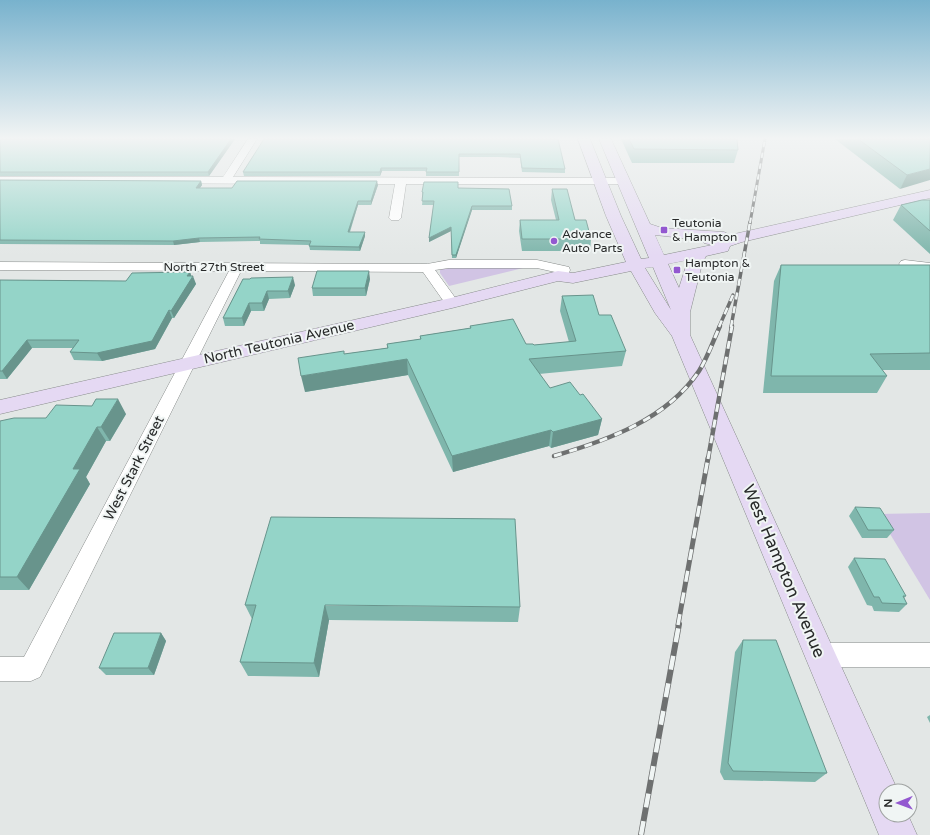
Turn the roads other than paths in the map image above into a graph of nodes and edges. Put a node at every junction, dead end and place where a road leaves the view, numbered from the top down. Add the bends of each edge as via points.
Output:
1 (599, 178) edge
2 (622, 178) edge
3 (0, 180) edge
4 (226, 180) joint
5 (401, 180) junction
6 (600, 181) junction
7 (623, 181) junction
8 (930, 194) edge
9 (395, 218) dead end
10 (644, 227) junction
11 (730, 241) junction
12 (699, 253) junction
13 (657, 256) junction
14 (633, 261) junction
15 (905, 264) edge
16 (0, 266) edge
17 (237, 267) junction
18 (930, 267) edge
19 (428, 268) junction
20 (561, 273) junction
21 (452, 303) junction
22 (681, 324) junction
23 (187, 363) junction
24 (0, 407) edge
25 (820, 655) junction
26 (930, 655) edge
27 (0, 669) edge
28 (878, 788) edge
29 (893, 823) edge
30 (898, 835) edge

1 - 6 main road, West Hampton Avenue
2 - 7 main road, West Hampton Avenue
3 - 4 street
4 - 5 street
5 - 6 street
5 - 9 street
6 - 7 street
6 - 14 main road, West Hampton Avenue
7 - 10 main road, West Hampton Avenue
8 - 11 main road, North Teutonia Avenue
10 - 11 main road via 661,232
10 - 13 main road, West Hampton Avenue
11 - 12 main road, North Teutonia Avenue via 722,248
11 - 13 main road, North Teutonia Avenue via 711,240
12 - 13 main road, North Teutonia Avenue
12 - 22 main road via 694,264
13 - 14 main road, North Teutonia Avenue
13 - 22 main road, West Hampton Avenue
14 - 20 main road, North Teutonia Avenue via 573,278
14 - 22 main road, West Hampton Avenue via 664,315
15 - 18 street
16 - 17 street, North 27th Street
17 - 19 street, North 27th Street
17 - 23 street, West Stark Street
19 - 20 street, North 27th Street via 449,264 537,264
19 - 21 street
20 - 21 main road, North Teutonia Avenue
21 - 23 main road, North Teutonia Avenue
22 - 25 main road, West Hampton Avenue
23 - 24 main road, North Teutonia Avenue
23 - 27 street, West Stark Street via 31,669
25 - 26 street
25 - 28 main road, West Hampton Avenue
29 - 30 main road

